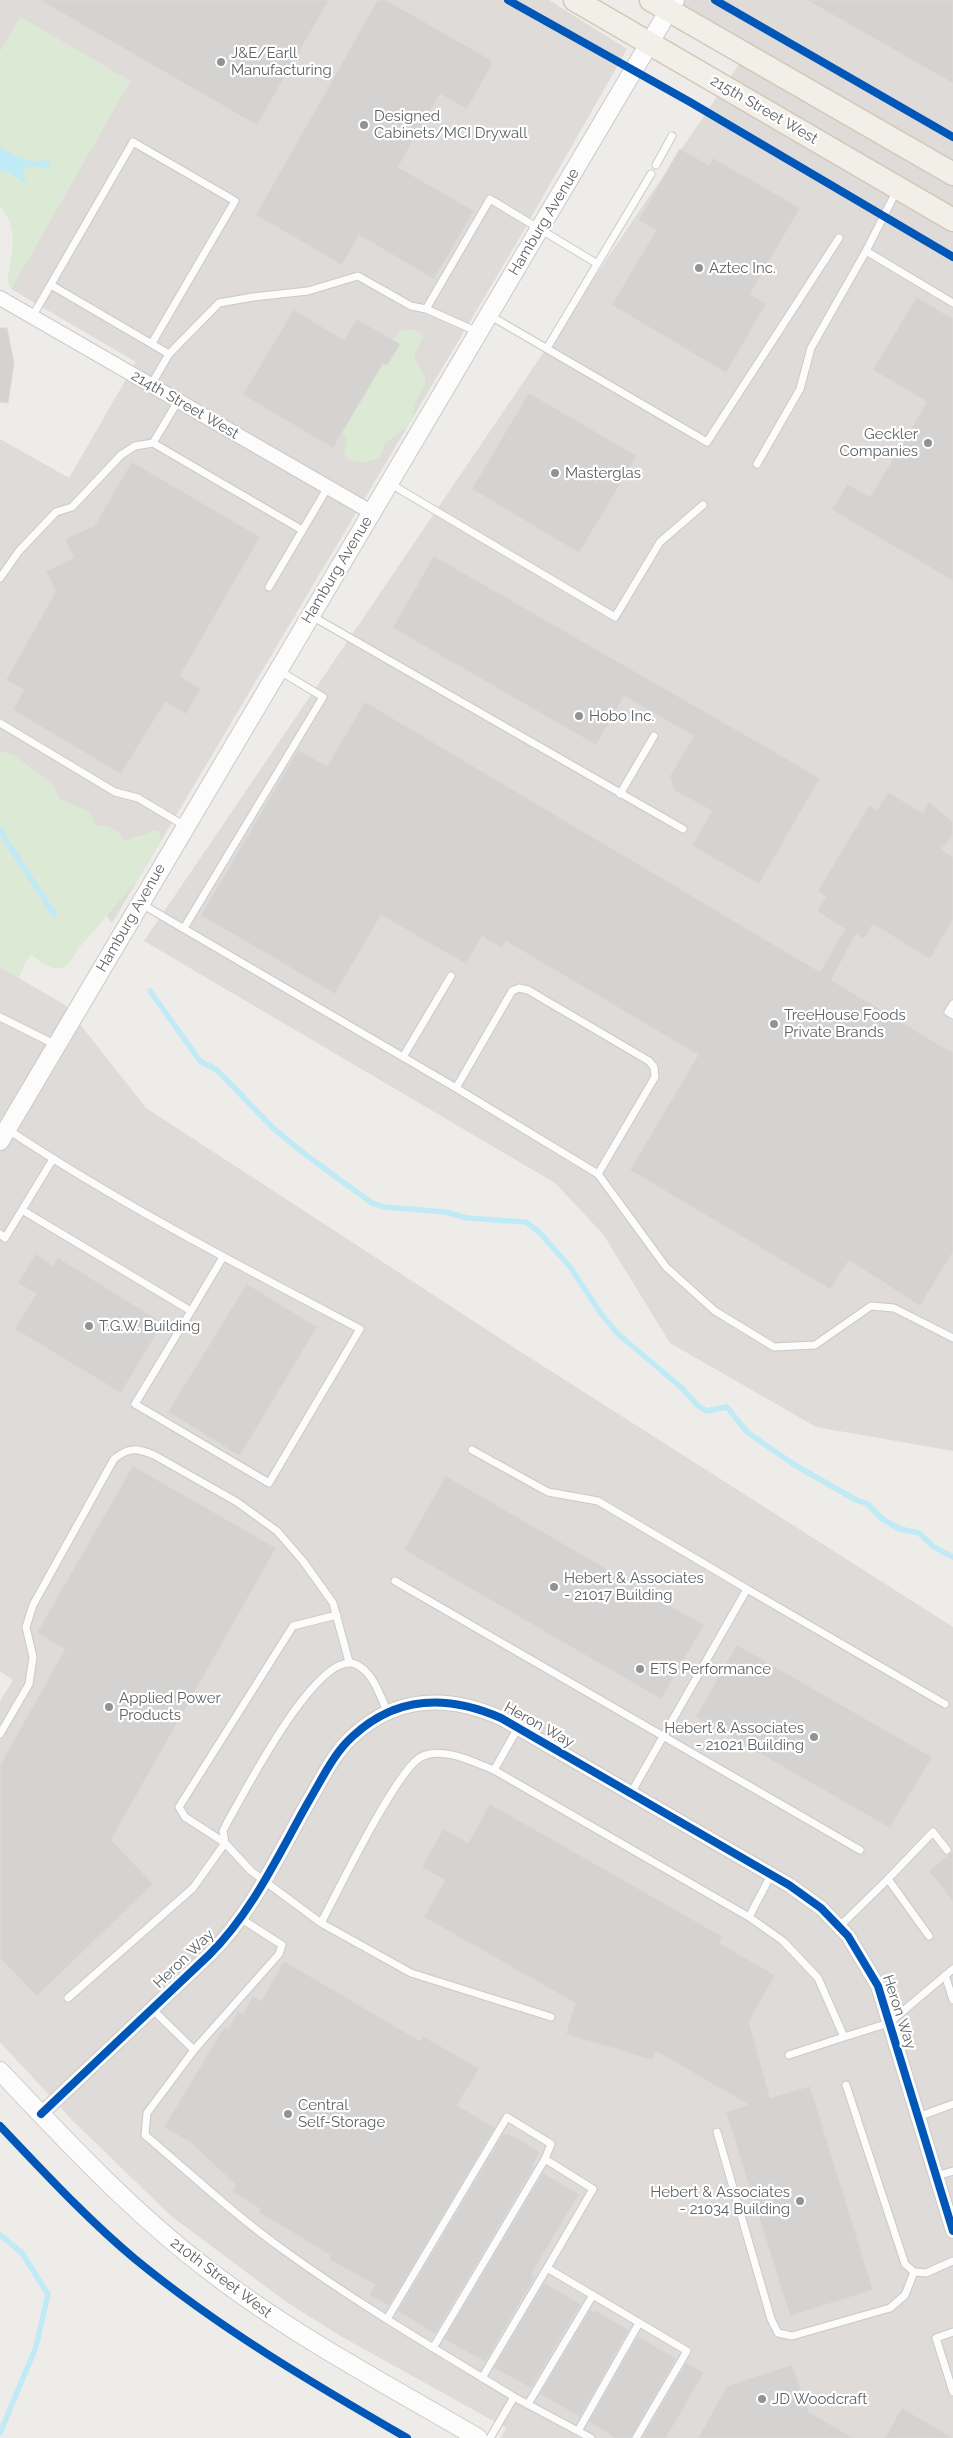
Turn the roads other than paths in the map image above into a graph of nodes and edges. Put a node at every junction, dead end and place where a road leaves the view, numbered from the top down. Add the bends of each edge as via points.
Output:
1 (575, 0) edge
2 (665, 4) edge
3 (650, 43) junction
4 (672, 136) dead end
5 (656, 165) dead end
6 (651, 174) dead end
7 (953, 174) edge
8 (898, 187) junction
9 (953, 220) edge
10 (540, 229) junction
11 (839, 238) dead end
12 (866, 251) junction
13 (596, 263) junction
14 (51, 285) junction
15 (0, 298) edge
16 (953, 303) edge
17 (426, 309) junction
18 (488, 315) junction
19 (32, 317) junction
20 (478, 332) junction
21 (152, 344) junction
22 (547, 348) junction
23 (170, 354) junction
24 (151, 385) junction
25 (178, 401) junction
26 (153, 444) junction
27 (757, 464) dead end
28 (388, 483) junction
29 (328, 487) junction
30 (703, 505) dead end
31 (371, 512) junction
32 (302, 530) junction
33 (0, 578) edge
34 (269, 587) dead end
35 (310, 615) junction
36 (278, 670) junction
37 (0, 723) edge
38 (654, 736) dead end
39 (620, 794) junction
40 (185, 826) junction
41 (683, 829) dead end
42 (140, 903) junction
43 (184, 928) junction
44 (451, 976) dead end
45 (953, 1004) edge
46 (953, 1015) edge
47 (0, 1017) edge
48 (56, 1045) junction
49 (403, 1057) junction
50 (456, 1088) junction
51 (4, 1135) edge
52 (53, 1158) junction
53 (598, 1174) junction
54 (22, 1210) junction
55 (0, 1234) edge
56 (223, 1257) junction
57 (191, 1311) junction
58 (953, 1338) edge
59 (472, 1450) dead end
60 (395, 1581) dead end
61 (747, 1589) junction
62 (337, 1615) junction
63 (349, 1662) junction
64 (945, 1704) dead end
65 (388, 1713) junction
66 (518, 1728) junction
67 (0, 1734) edge
68 (663, 1736) junction
69 (494, 1770) junction
70 (631, 1793) junction
71 (225, 1843) junction
72 (860, 1850) dead end
73 (947, 1850) dead end
74 (772, 1875) junction
75 (888, 1879) junction
76 (263, 1880) junction
77 (748, 1917) junction
78 (240, 1918) junction
79 (321, 1923) junction
80 (839, 1927) junction
81 (930, 1936) dead end
82 (953, 1969) edge
83 (945, 1975) junction
84 (68, 1998) dead end
85 (953, 2000) edge
86 (152, 2009) junction
87 (551, 2017) dead end
88 (889, 2023) junction
89 (844, 2037) junction
90 (194, 2050) junction
91 (789, 2055) dead end
92 (0, 2071) edge
93 (846, 2085) dead end
94 (953, 2104) edge
95 (41, 2114) junction
96 (918, 2117) junction
97 (717, 2132) dead end
98 (546, 2160) junction
99 (953, 2170) edge
100 (936, 2176) junction
101 (953, 2232) edge
102 (953, 2261) edge
103 (547, 2268) junction
104 (914, 2272) junction
105 (593, 2295) junction
106 (387, 2319) junction
107 (639, 2323) junction
108 (953, 2332) edge
109 (433, 2348) junction
110 (482, 2378) junction
111 (953, 2392) edge
112 (514, 2397) junction
113 (528, 2404) junction
114 (578, 2431) junction
115 (478, 2438) edge
116 (490, 2438) edge
117 (591, 2438) edge
118 (636, 2438) edge

1 - 3 main road, 215th Street West
2 - 3 street, Hamburg Avenue
2 - 7 main road
3 - 8 main road, 215th Street West
3 - 10 street, Hamburg Avenue
4 - 5 lane
6 - 13 lane
8 - 9 main road, 215th Street West
8 - 12 lane
10 - 13 lane
10 - 17 lane via 490,199
10 - 18 street, Hamburg Avenue
11 - 22 lane via 707,442
12 - 16 lane
12 - 27 lane via 811,348 800,389
13 - 22 lane
14 - 19 lane
14 - 21 lane
14 - 21 lane via 133,142 235,201
15 - 19 street, 214th Street West
17 - 20 lane
17 - 23 lane via 411,306 358,276 308,291 219,303
18 - 20 street, Hamburg Avenue
18 - 22 lane
19 - 24 street, 214th Street West
20 - 28 street, Hamburg Avenue
21 - 23 lane
23 - 24 lane
24 - 25 street, 214th Street West
25 - 26 lane
25 - 29 street, 214th Street West
26 - 32 lane
26 - 33 lane via 134,446 121,455 72,507 56,512 19,551
28 - 30 lane via 615,617 660,542
28 - 31 street, Hamburg Avenue
29 - 31 street, 214th Street West
29 - 32 lane
31 - 35 street, Hamburg Avenue
32 - 34 lane
35 - 36 street, Hamburg Avenue
35 - 39 lane
36 - 40 street, Hamburg Avenue
36 - 43 lane via 322,697
37 - 40 lane via 115,792 138,798
38 - 39 lane
39 - 41 lane
40 - 42 street, Hamburg Avenue
42 - 43 lane
42 - 48 street, Hamburg Avenue
43 - 49 lane
44 - 49 lane
45 - 46 lane via 948,1012
47 - 48 lane
48 - 51 street, Hamburg Avenue
49 - 50 lane
50 - 53 lane
50 - 53 lane via 512,991 519,988 528,990 649,1061 655,1077
51 - 52 lane
52 - 54 lane
52 - 56 lane
53 - 58 lane via 666,1267 715,1311 774,1347 815,1345 871,1306 894,1308
54 - 55 lane via 5,1238
54 - 57 lane
56 - 57 lane
56 - 57 lane via 360,1329 269,1483 135,1404
59 - 61 lane via 548,1492 598,1501
60 - 68 lane
61 - 64 lane
61 - 68 lane
62 - 63 lane
62 - 67 lane via 333,1603 277,1531 237,1502 154,1455 140,1450 124,1450 114,1459 33,1605 26,1627 33,1657 29,1684
62 - 71 lane via 293,1626 179,1807 185,1817
63 - 65 lane via 369,1674
63 - 71 lane via 339,1664 316,1683 296,1706 228,1821 223,1831
65 - 66 street, Heron Way via 418,1704 455,1703 479,1708
65 - 76 street, Heron Way via 357,1732 336,1755
66 - 69 lane
66 - 70 street, Heron Way
68 - 70 lane
68 - 72 lane
69 - 77 lane
69 - 79 lane via 460,1757 434,1753 420,1757 399,1780
70 - 74 street, Heron Way
71 - 76 lane via 240,1862
71 - 84 lane via 193,1888
73 - 75 lane via 933,1832
74 - 77 lane
74 - 80 street, Heron Way via 806,1896
75 - 80 lane
75 - 81 lane
76 - 78 street, Heron Way
76 - 79 lane
77 - 89 lane via 783,1941 818,1978
78 - 86 street, Heron Way via 220,1945
78 - 90 lane via 282,1945 279,1954
79 - 87 lane via 411,1974
80 - 88 street, Heron Way via 870,1969
82 - 83 lane
83 - 85 lane
83 - 88 lane
86 - 90 lane
86 - 95 street, Heron Way
88 - 89 lane
88 - 96 street, Heron Way
89 - 91 lane
90 - 106 lane via 147,2113 145,2135 284,2251
92 - 95 street, 210th Street West
93 - 104 lane via 901,2255
94 - 96 lane
95 - 115 street, 210th Street West via 115,2192 210,2272 302,2335
96 - 100 street, Heron Way
97 - 104 lane via 778,2333 792,2336 890,2308 905,2295
98 - 103 lane via 593,2189
98 - 106 lane via 551,2144 506,2117
98 - 109 lane
99 - 100 lane
100 - 101 street, Heron Way
102 - 104 lane via 926,2273
103 - 105 lane
103 - 110 lane
105 - 107 lane
105 - 113 lane
106 - 109 lane
107 - 114 lane
107 - 118 lane via 687,2351
108 - 111 lane via 936,2338
109 - 110 lane
110 - 112 lane
112 - 113 lane
112 - 116 lane
113 - 114 lane
114 - 117 lane

